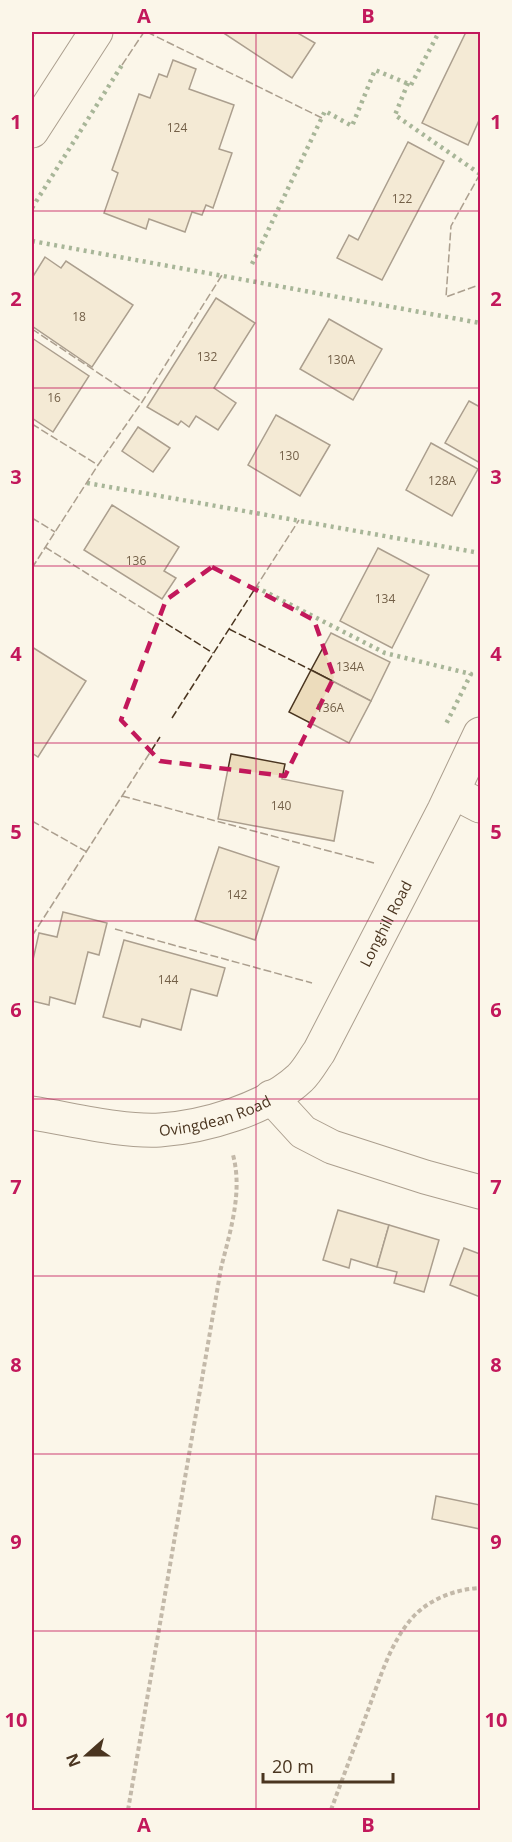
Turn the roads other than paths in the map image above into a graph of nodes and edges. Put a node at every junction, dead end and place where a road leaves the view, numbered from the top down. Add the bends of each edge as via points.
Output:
1 (96, 32) edge
2 (32, 131) edge
3 (480, 734) edge
4 (467, 799) edge
5 (271, 1097) junction
6 (32, 1113) edge
7 (480, 1192) edge

1 - 2 street
3 - 4 street, Longhill Road
4 - 5 street, Longhill Road via 319,1052 302,1076
5 - 6 street, Ovingdean Road via 251,1109 224,1117 159,1130 120,1128
5 - 7 street, Ovingdean Road via 303,1132 332,1147

